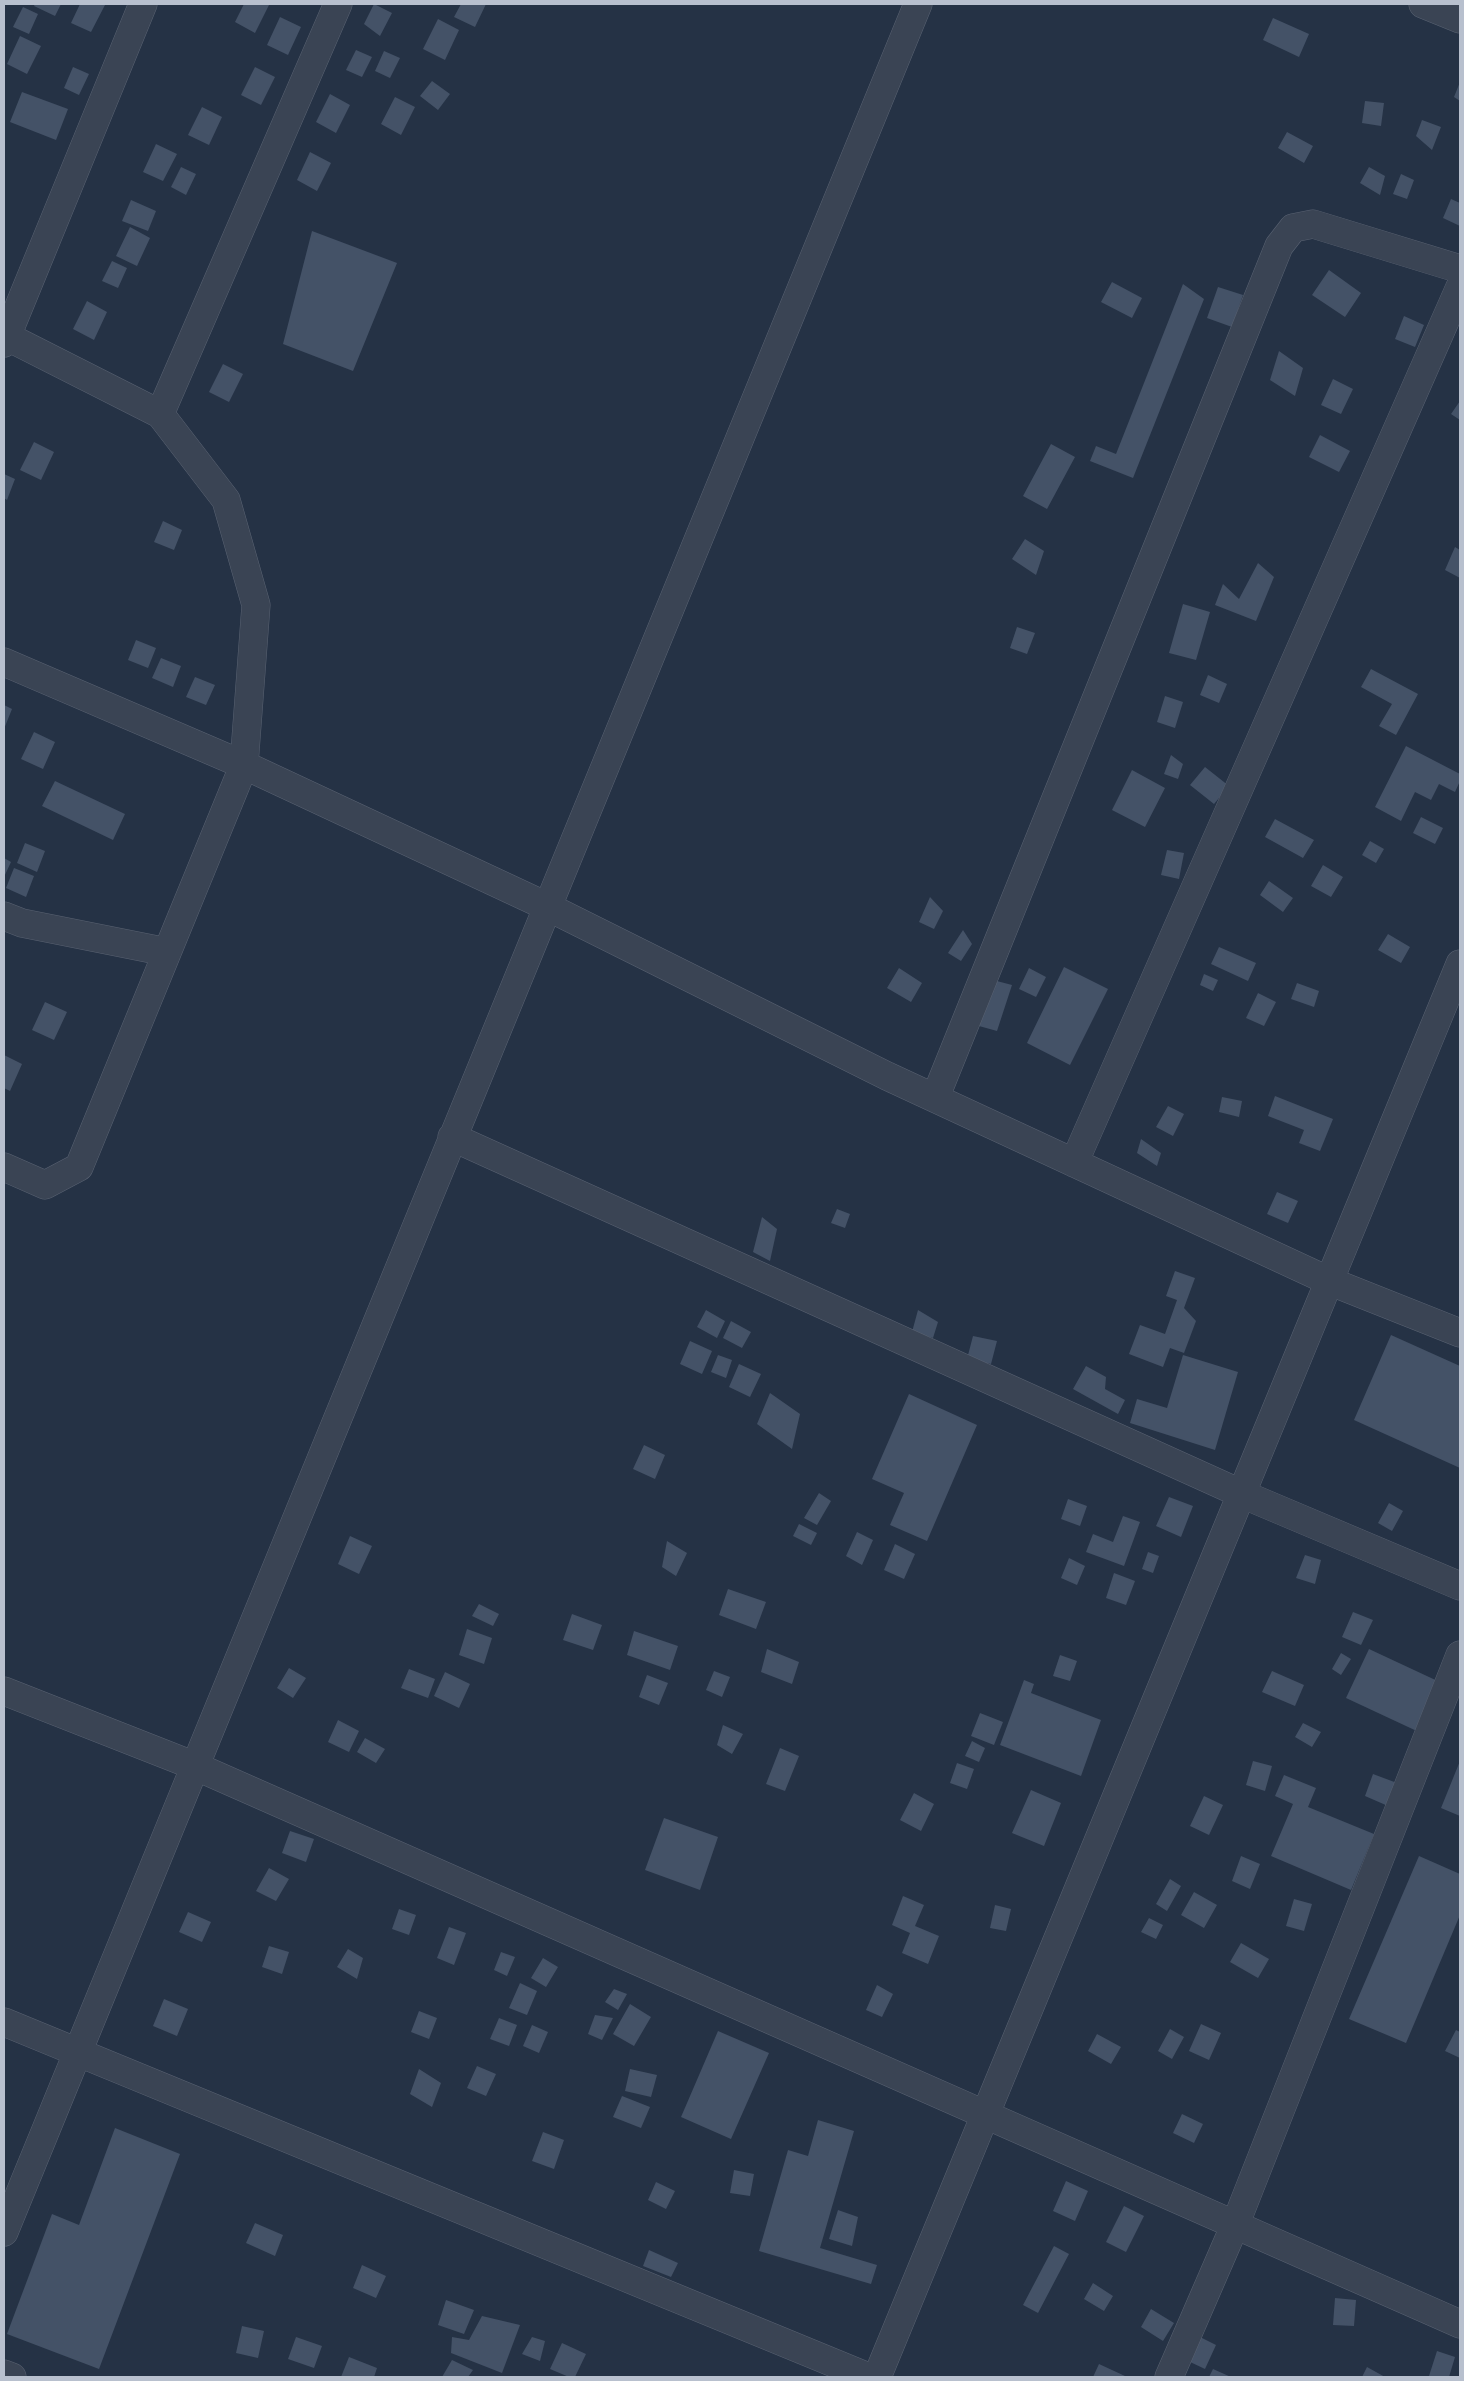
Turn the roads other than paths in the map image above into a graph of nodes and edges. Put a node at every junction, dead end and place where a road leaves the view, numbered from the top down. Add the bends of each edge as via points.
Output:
1 (143, 4) edge
2 (338, 4) edge
3 (918, 4) edge
4 (1423, 4) edge
5 (1460, 19) edge
6 (1460, 269) edge
7 (1460, 287) edge
8 (5, 338) edge
9 (160, 414) junction
10 (4, 662) edge
11 (244, 765) junction
12 (546, 906) junction
13 (4, 916) edge
14 (167, 952) junction
15 (1460, 964) edge
16 (935, 1098) junction
17 (452, 1137) junction
18 (1074, 1163) junction
19 (4, 1167) edge
20 (1329, 1281) junction
21 (1460, 1333) edge
22 (1242, 1494) junction
23 (1460, 1586) edge
24 (1460, 1655) edge
25 (4, 1691) edge
26 (195, 1766) junction
27 (4, 2022) edge
28 (78, 2052) junction
29 (985, 2114) junction
30 (1235, 2225) junction
31 (4, 2232) edge
32 (1460, 2324) edge
33 (4, 2374) edge
34 (12, 2377) edge
35 (868, 2377) edge
36 (877, 2377) edge
37 (1169, 2377) edge

1 - 8 street
2 - 9 street
3 - 12 street
4 - 5 street
6 - 16 street via 1313,224 1293,228 1279,246
7 - 18 street
8 - 9 street
9 - 11 street via 226,500 256,604
10 - 11 street
11 - 12 street
11 - 14 street
12 - 16 street
12 - 17 street
13 - 14 street via 22,923
14 - 19 street via 79,1167 45,1184
15 - 20 street
16 - 18 street
17 - 22 street
17 - 26 street
18 - 20 street
20 - 21 street
20 - 22 street
22 - 23 street
22 - 29 street
24 - 30 street
25 - 26 street
26 - 28 street
26 - 29 street
27 - 28 street
28 - 31 street
28 - 35 street
29 - 30 street
29 - 36 street
30 - 32 street
30 - 37 street
33 - 34 street

